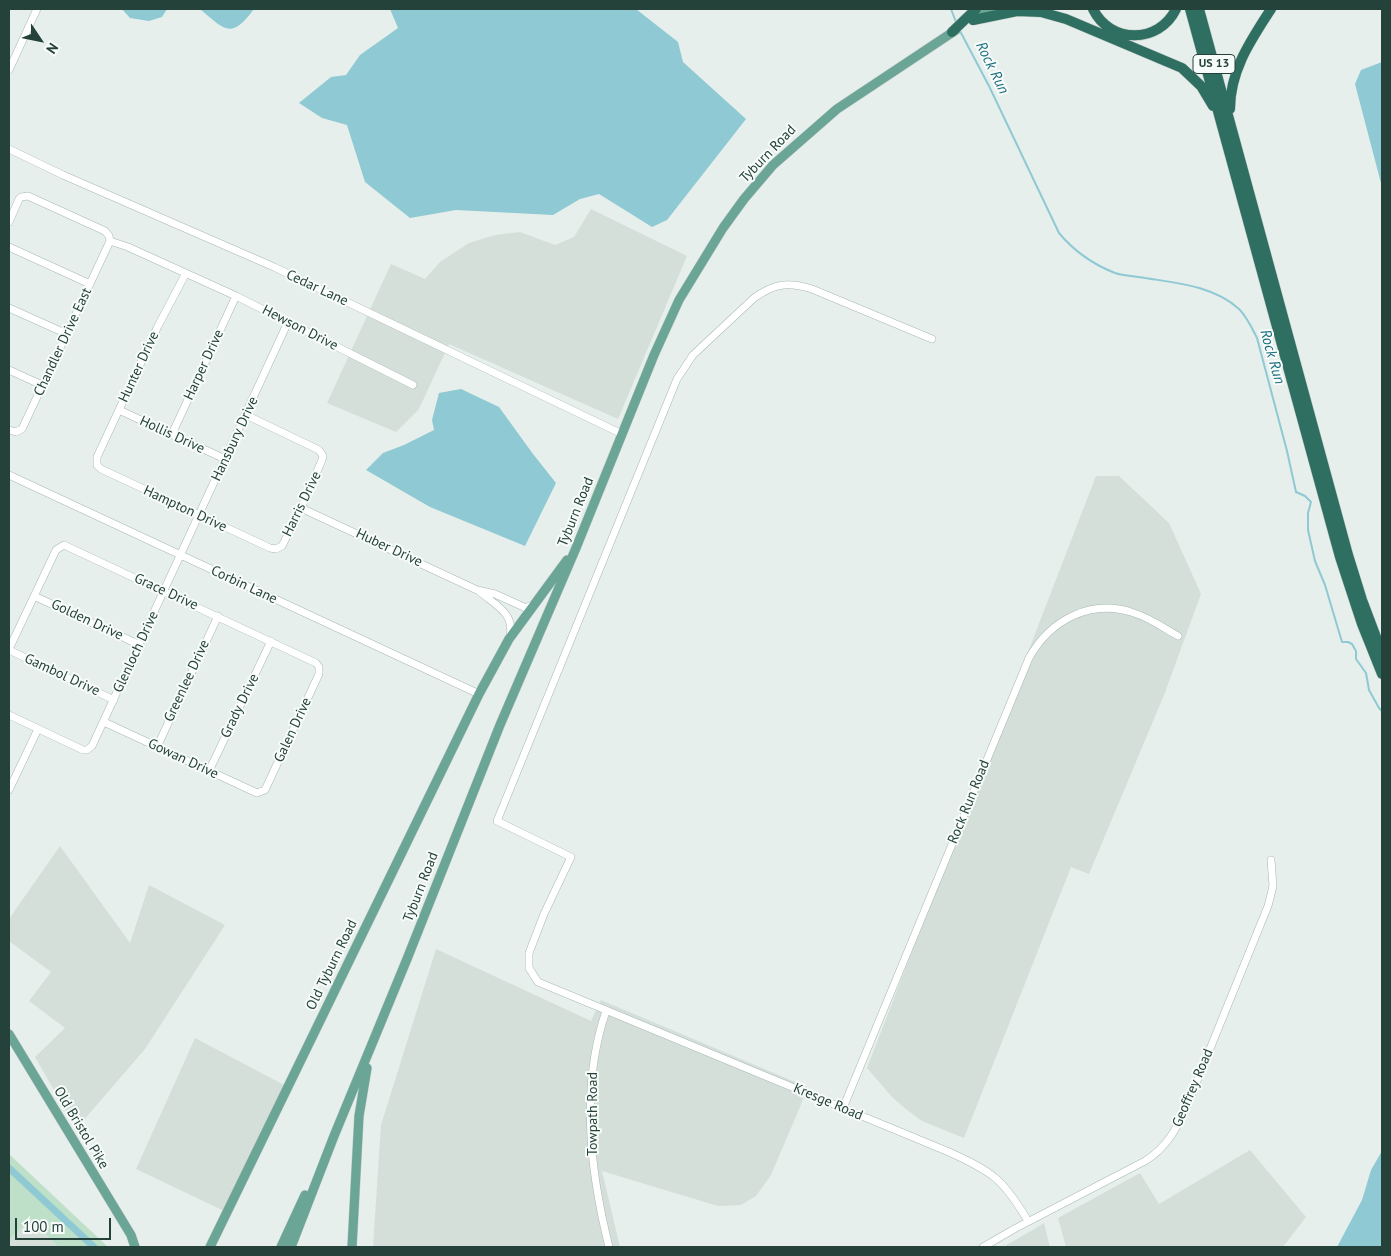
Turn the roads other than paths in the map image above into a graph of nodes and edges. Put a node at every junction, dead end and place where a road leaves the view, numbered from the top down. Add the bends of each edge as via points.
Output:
1 (37, 9) edge
2 (990, 9) edge
3 (1093, 9) edge
4 (1176, 9) edge
5 (1190, 9) edge
6 (1199, 9) edge
7 (1271, 9) edge
8 (973, 14) edge
9 (952, 32) joint
10 (9, 70) edge
11 (1230, 120) junction
12 (1224, 130) junction
13 (9, 149) edge
14 (9, 222) edge
15 (110, 241) junction
16 (9, 247) edge
17 (186, 273) junction
18 (90, 284) junction
19 (236, 296) junction
20 (9, 308) edge
21 (288, 322) junction
22 (67, 334) junction
23 (932, 339) dead end
24 (9, 370) edge
25 (412, 385) dead end
26 (44, 386) junction
27 (119, 410) junction
28 (246, 415) junction
29 (9, 430) edge
30 (172, 434) junction
31 (622, 434) junction
32 (225, 459) junction
33 (96, 463) joint
34 (9, 474) edge
35 (301, 508) junction
36 (200, 516) junction
37 (576, 548) junction
38 (276, 549) joint
39 (182, 555) junction
40 (477, 590) junction
41 (165, 591) junction
42 (34, 596) junction
43 (534, 604) junction
44 (218, 616) junction
45 (1178, 636) dead end
46 (509, 639) junction
47 (271, 641) junction
48 (140, 645) junction
49 (9, 649) edge
50 (1382, 653) edge
51 (320, 667) joint
52 (1382, 674) edge
53 (479, 694) junction
54 (114, 700) junction
55 (9, 715) edge
56 (104, 722) junction
57 (38, 729) junction
58 (157, 747) junction
59 (209, 771) junction
60 (9, 790) edge
61 (263, 792) joint
62 (1271, 860) dead end
63 (606, 1011) junction
64 (9, 1034) edge
65 (372, 1047) junction
66 (843, 1108) junction
67 (334, 1136) junction
68 (1028, 1221) junction
69 (131, 1236) junction
70 (135, 1247) edge
71 (141, 1247) edge
72 (210, 1247) edge
73 (281, 1247) edge
74 (291, 1247) edge
75 (352, 1247) edge
76 (608, 1247) edge
77 (983, 1247) edge

1 - 10 street
2 - 8 main road
3 - 4 highway via 1108,28 1134,36 1159,28
5 - 12 highway, US 13
6 - 11 highway, US 13
7 - 11 highway via 1237,68 1231,89
8 - 9 highway
8 - 12 highway via 1049,13 1172,62 1187,71 1201,86
9 - 31 main road, Tyburn Road via 837,109 773,165 744,199 679,300
11 - 50 highway, US 13 via 1348,555
12 - 52 highway, US 13 via 1342,565
13 - 31 street, Cedar Lane via 274,268
14 - 15 street via 19,199 24,196 105,231
15 - 17 street, Hewson Drive
15 - 18 street, Chandler Drive East
16 - 18 street
17 - 19 street, Hewson Drive
17 - 27 street, Hunter Drive
18 - 22 street, Chandler Drive East
19 - 21 street, Hewson Drive
19 - 30 street, Harper Drive
20 - 22 street
21 - 25 street, Hewson Drive
21 - 28 street, Hansbury Drive
22 - 26 street, Chandler Drive East
23 - 63 street, Kresge Road via 812,290 776,286 760,294 734,316 689,359 677,379 497,821 571,856 530,949 529,968 538,982
24 - 26 street
26 - 29 street, Chandler Drive East via 22,429 16,432
27 - 30 street, Hollis Drive
27 - 33 street, Hunter Drive
28 - 32 street, Hansbury Drive
28 - 35 street, Harris Drive via 319,450 323,456
30 - 32 street, Hollis Drive
31 - 37 main road, Tyburn Road
32 - 36 street, Hansbury Drive
33 - 36 street, Hampton Drive via 101,469
34 - 39 street, Corbin Lane
35 - 38 street, Harris Drive via 282,546
35 - 40 street, Huber Drive
36 - 38 street, Hampton Drive
36 - 39 street, Hansbury Drive
37 - 43 main road, Old Tyburn Road
37 - 65 main road, Tyburn Road via 500,726
39 - 41 street, Glenloch Drive
39 - 53 street, Corbin Lane
40 - 43 street, Huber Drive via 526,608
40 - 46 street, Huber Drive via 508,616 511,626
41 - 42 street, Grace Drive via 64,545 56,550
41 - 44 street, Grace Drive
41 - 48 street, Glenloch Drive
42 - 48 street, Golden Drive
42 - 49 street
43 - 46 main road, Old Tyburn Road
44 - 47 street, Grace Drive
44 - 58 street, Greenlee Drive
45 - 66 street, Rock Run Road via 1132,612 1098,609 1066,618 1046,633 1037,645
46 - 53 main road, Old Tyburn Road
47 - 51 street, Grace Drive via 316,662
47 - 59 street, Grady Drive
48 - 54 street, Glenloch Drive
49 - 54 street, Gambol Drive
51 - 61 street, Galen Drive
53 - 72 main road, Old Tyburn Road
54 - 56 street, Glenloch Drive
55 - 57 street
56 - 57 street, Glenloch Drive via 87,750
56 - 58 street, Gowan Drive
57 - 60 street
58 - 59 street, Gowan Drive
59 - 61 street, Gowan Drive via 258,793
62 - 68 street, Geoffrey Road via 1273,886 1268,906 1186,1108 1171,1136 1155,1155 1145,1161
63 - 66 street, Kresge Road
63 - 76 street, Towpath Road via 595,1056 590,1119 593,1167
64 - 69 main road, Old Bristol Pike
65 - 67 main road, Tyburn Road
65 - 75 main road via 359,1116
66 - 68 street, Kresge Road via 989,1172 1014,1196
67 - 73 main road, Tyburn Road
67 - 74 main road, Tyburn Road
68 - 77 street, Geoffrey Road
69 - 70 main road, Old Bristol Pike
69 - 71 main road, Old Bristol Pike

